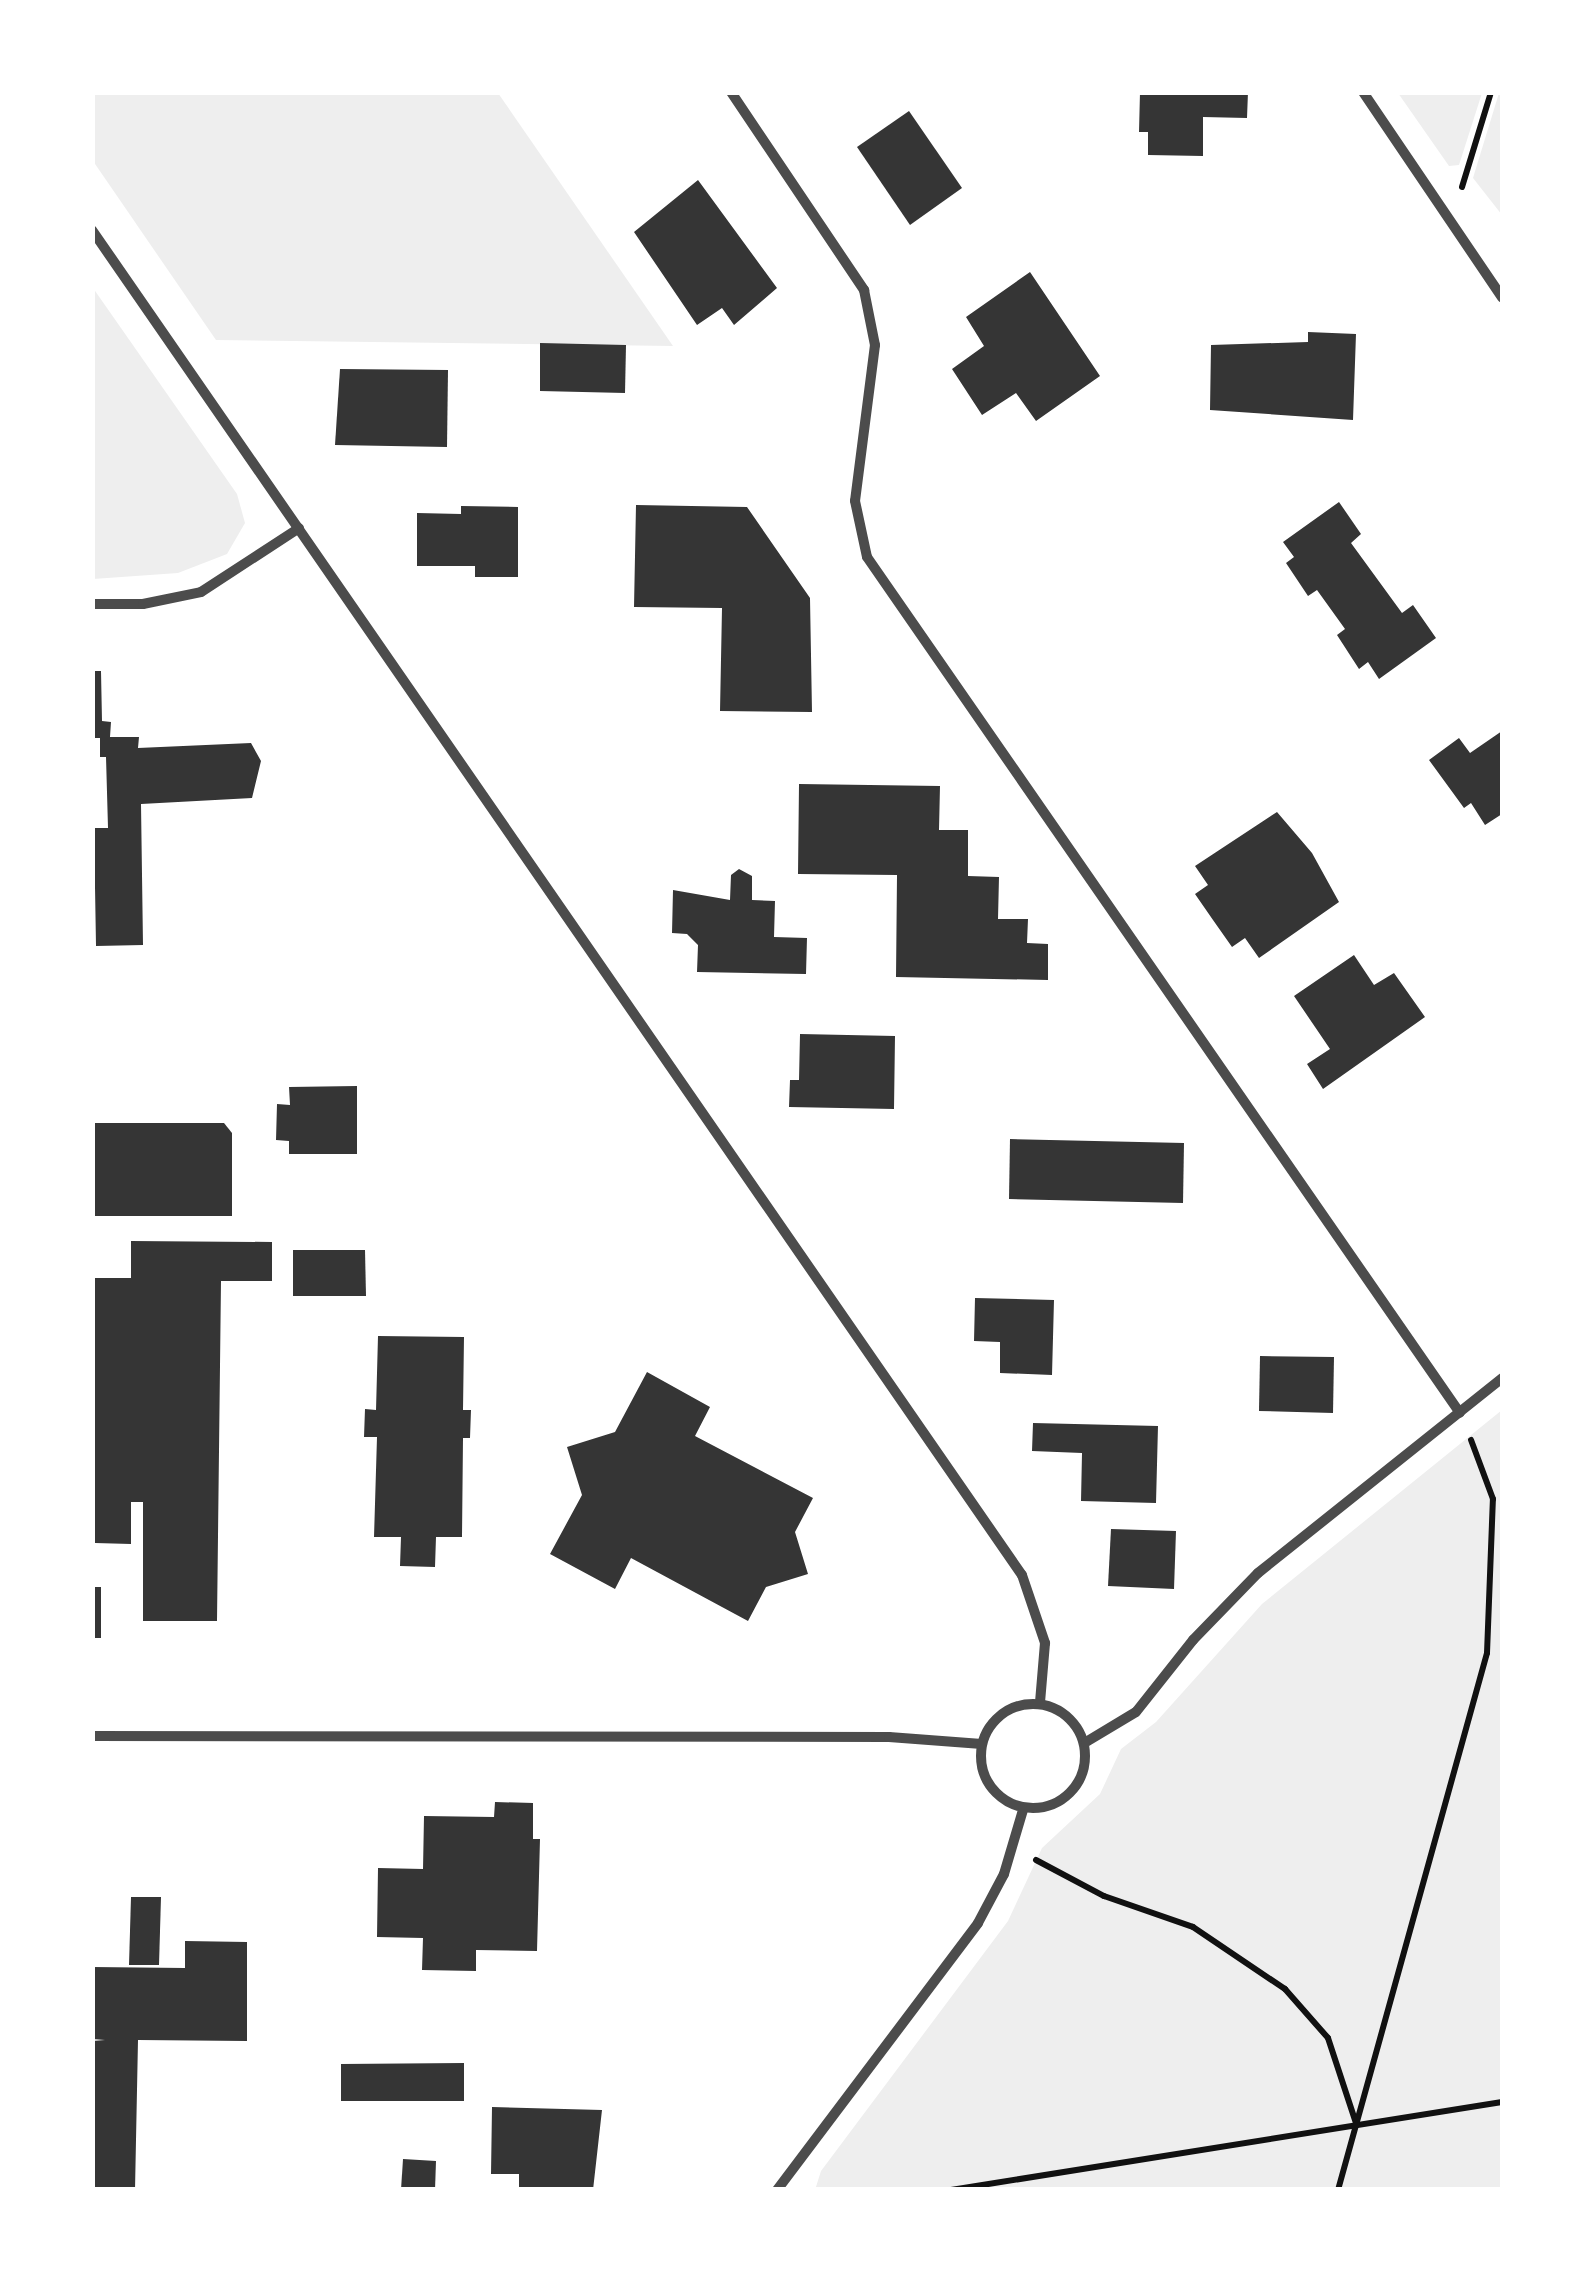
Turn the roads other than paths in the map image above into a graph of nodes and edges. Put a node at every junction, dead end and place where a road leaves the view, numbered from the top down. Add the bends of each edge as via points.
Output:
1 (731, 92) edge
2 (1363, 92) edge
3 (92, 230) edge
4 (1502, 297) edge
5 (298, 528) junction
6 (92, 604) edge
7 (1502, 1378) edge
8 (1460, 1413) junction
9 (1040, 1703) junction
10 (92, 1736) edge
11 (1086, 1742) junction
12 (982, 1744) junction
13 (1024, 1810) junction
14 (777, 2190) edge

1 - 8 street via 851,266 868,303 873,371 855,501 867,556
2 - 4 street
3 - 5 street
5 - 6 street via 201,592 157,602
5 - 9 street via 1022,1575 1045,1644
7 - 8 street
8 - 11 street via 1258,1573 1192,1640 1136,1712
9 - 11 street via 1068,1716
9 - 12 street via 997,1717
10 - 12 street via 889,1737
11 - 13 street via 1081,1778 1070,1792 1056,1803
12 - 13 street via 981,1760 994,1790
13 - 14 street via 978,1924

